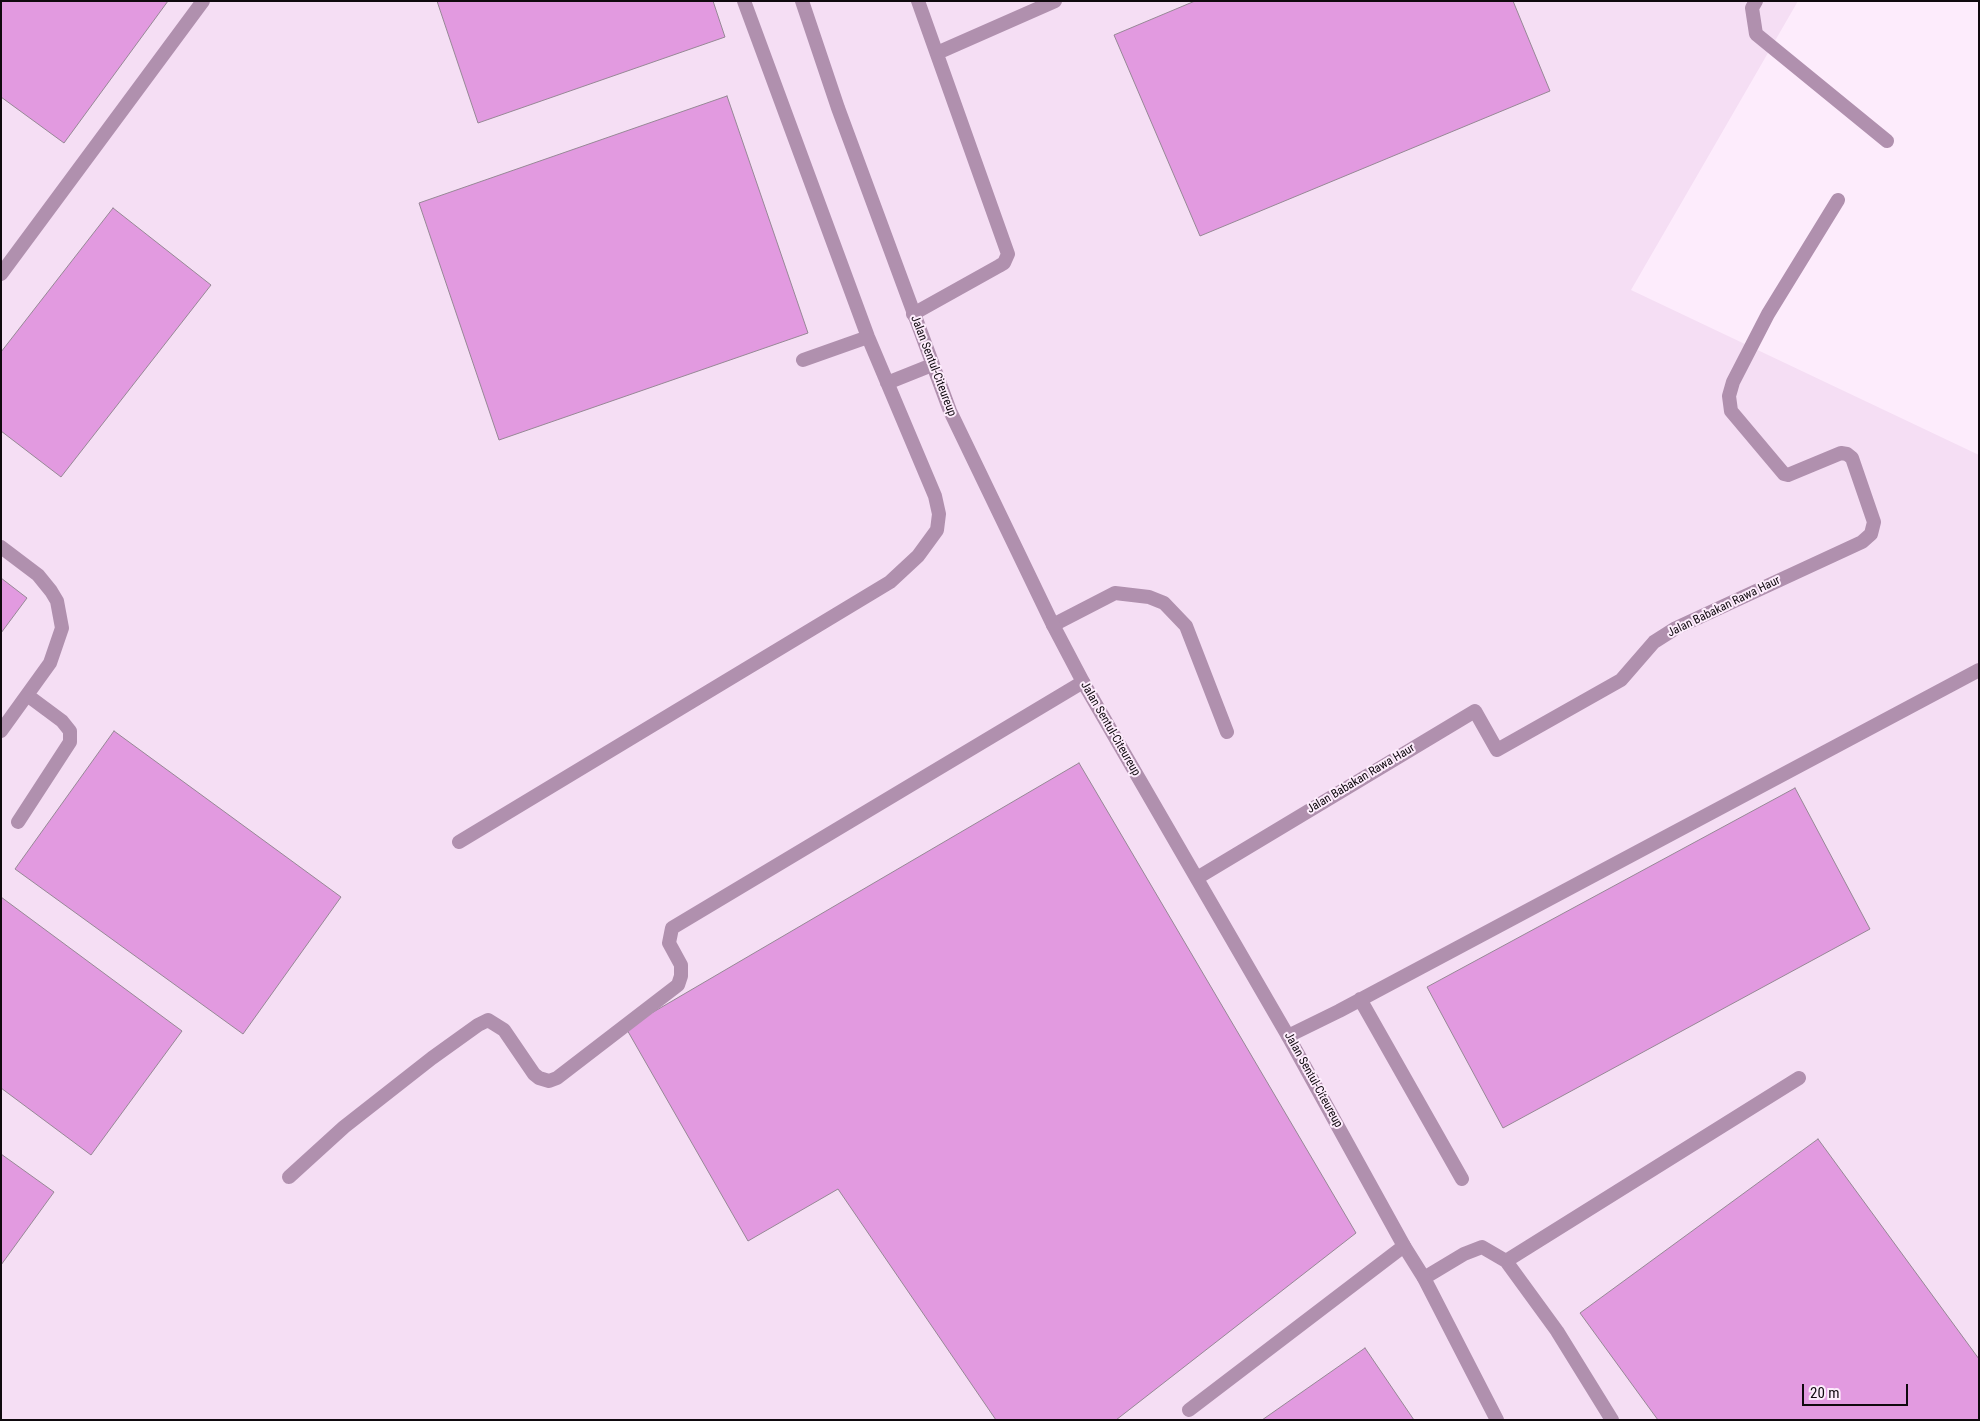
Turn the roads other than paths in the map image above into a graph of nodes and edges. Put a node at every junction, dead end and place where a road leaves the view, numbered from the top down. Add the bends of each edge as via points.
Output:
1 (203, 1) edge
2 (744, 1) edge
3 (802, 1) edge
4 (918, 1) edge
5 (1055, 1) edge
6 (1756, 1) edge
7 (937, 53) junction
8 (1887, 141) dead end
9 (1838, 200) dead end
10 (1, 274) edge
11 (913, 314) junction
12 (868, 337) junction
13 (803, 360) dead end
14 (932, 365) junction
15 (887, 383) junction
16 (1, 547) edge
17 (1053, 625) junction
18 (1979, 670) edge
19 (1083, 682) junction
20 (27, 695) junction
21 (1, 730) edge
22 (1227, 732) dead end
23 (18, 822) dead end
24 (459, 842) dead end
25 (1197, 878) junction
26 (1360, 999) junction
27 (1288, 1036) junction
28 (1799, 1078) dead end
29 (289, 1178) dead end
30 (1462, 1179) dead end
31 (1404, 1246) junction
32 (1506, 1261) junction
33 (1424, 1278) junction
34 (1189, 1410) dead end
35 (1497, 1420) edge
36 (1612, 1420) edge

1 - 10 street
2 - 12 street
3 - 11 street, Jalan Sentul-Citeureup
4 - 7 street
5 - 7 street
6 - 8 street via 1752,8 1756,34
7 - 11 street via 1008,254 1004,263
9 - 25 street, Jalan Babakan Rawa Haur via 1768,314 1729,396 1731,411 1784,474 1841,454 1852,458 1874,522 1871,534 1862,542 1676,628 1654,642 1621,680 1497,750 1475,711
11 - 14 street, Jalan Sentul-Citeureup
12 - 13 street
12 - 15 street
14 - 15 street
14 - 17 street, Jalan Sentul-Citeureup via 950,411
15 - 24 street via 935,496 939,514 937,530 918,556 890,582
16 - 20 street via 38,575 57,602 60,613 62,628 50,664
17 - 19 street, Jalan Sentul-Citeureup
17 - 22 street via 1115,593 1149,597 1164,603 1186,626
18 - 26 street
19 - 25 street, Jalan Sentul-Citeureup
19 - 29 street via 672,928 670,943 681,965 678,985 558,1078 549,1081 534,1074 504,1030 488,1020 432,1058 344,1127
20 - 21 street
20 - 23 street via 62,721 70,730 70,742
25 - 27 street, Jalan Sentul-Citeureup
26 - 27 street
26 - 30 street
27 - 31 street, Jalan Sentul-Citeureup
28 - 32 street
31 - 33 street, Jalan Sentul-Citeureup
31 - 34 street
32 - 33 street via 1482,1247
32 - 36 street via 1557,1331
33 - 35 street, Jalan Sentul-Citeureup

